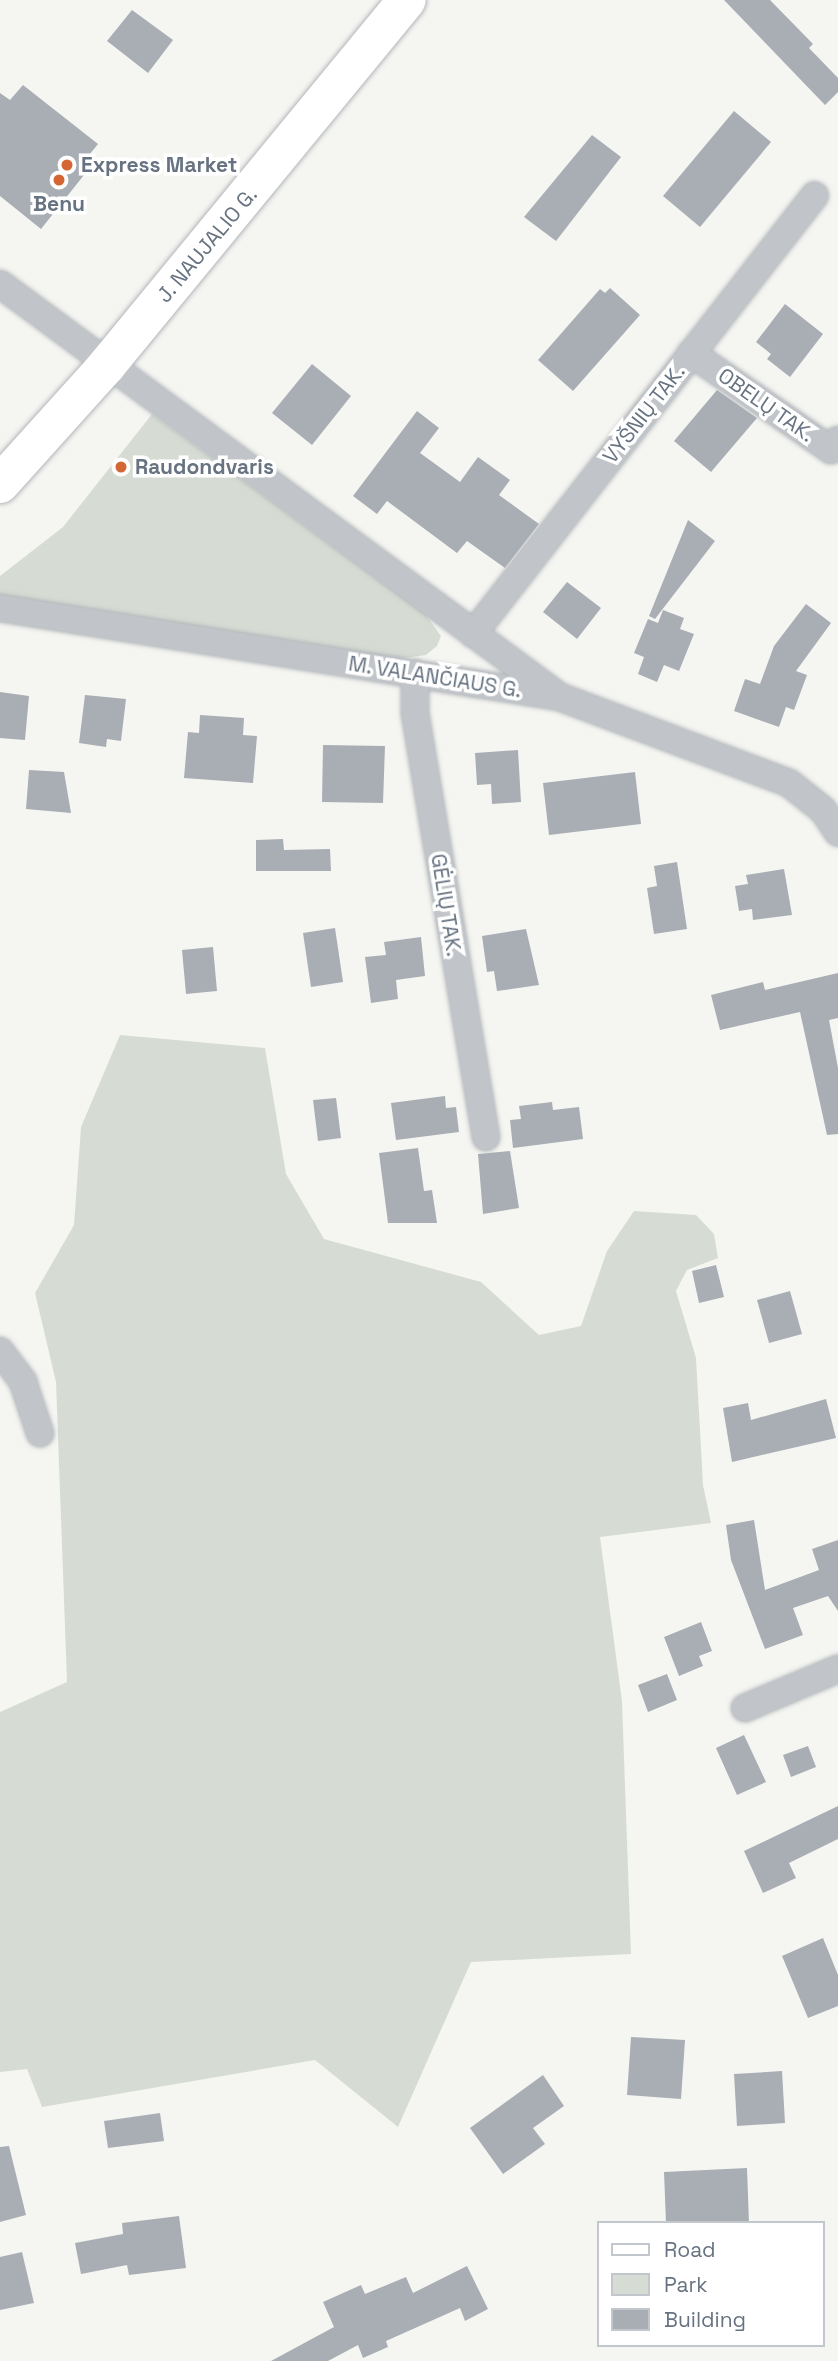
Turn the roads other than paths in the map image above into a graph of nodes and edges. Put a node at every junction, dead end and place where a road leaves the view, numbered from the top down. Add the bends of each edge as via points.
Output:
1 (407, 0) edge
2 (815, 195) dead end
3 (0, 284) edge
4 (691, 353) junction
5 (107, 365) junction
6 (838, 440) edge
7 (0, 484) edge
8 (0, 608) edge
9 (473, 634) junction
10 (415, 673) junction
11 (560, 697) junction
12 (838, 832) edge
13 (486, 1137) dead end
14 (0, 1351) edge
15 (40, 1433) dead end
16 (838, 1669) edge
17 (745, 1709) dead end

1 - 5 main road, J. NAUJALIO G.
2 - 4 street, VYŠNIŲ TAK.
3 - 5 street
4 - 6 street, OBELŲ TAK. via 831,450
4 - 9 street, VYŠNIŲ TAK.
5 - 7 main road, J. NAUJALIO G.
5 - 9 street
8 - 10 street, M. VALANČIAUS G.
9 - 11 street
10 - 11 street, M. VALANČIAUS G.
10 - 13 street, GĖLIŲ TAK. via 415,713
11 - 12 street, M. VALANČIAUS G. via 789,783 823,810
14 - 15 street via 23,1382
16 - 17 street

